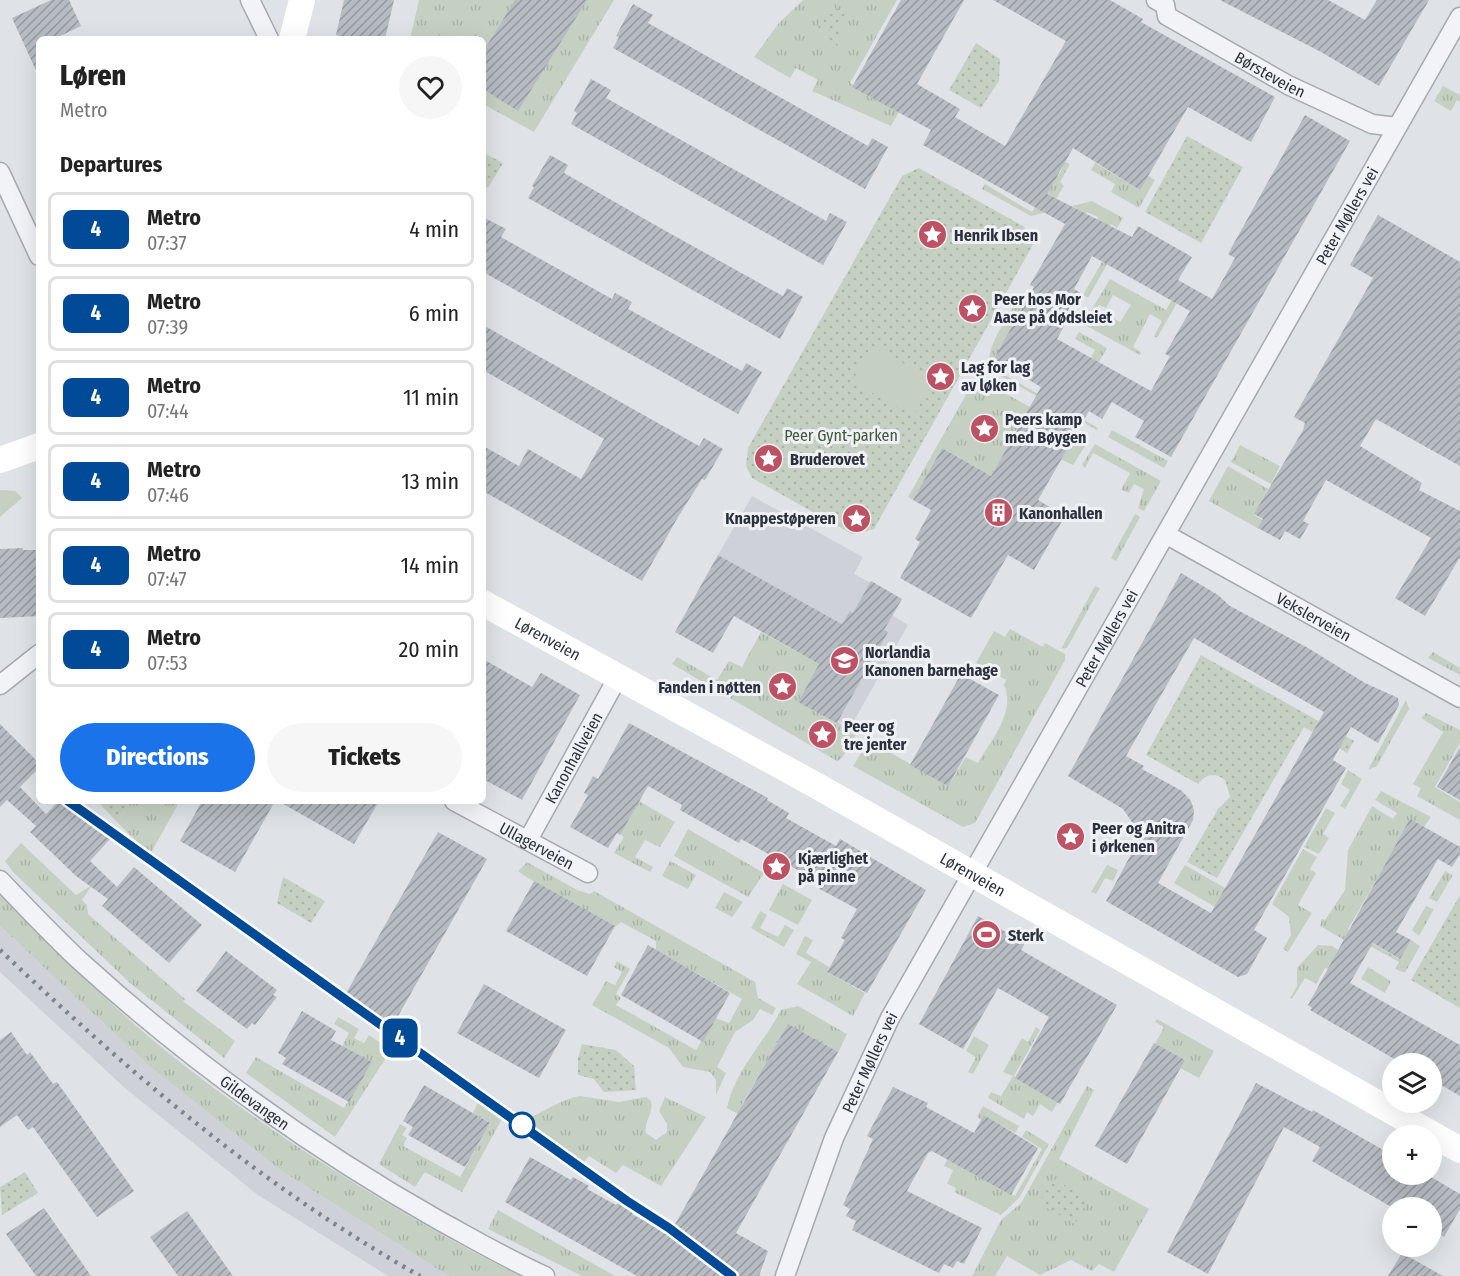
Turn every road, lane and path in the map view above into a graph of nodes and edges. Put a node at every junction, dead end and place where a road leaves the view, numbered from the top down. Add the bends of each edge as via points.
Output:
1 (250, 0) edge
2 (302, 0) edge
3 (1156, 0) edge
4 (1460, 17) edge
5 (268, 36) edge
6 (293, 36) edge
7 (1396, 127) junction
8 (0, 172) edge
9 (36, 250) edge
10 (36, 447) edge
11 (0, 460) edge
12 (1167, 535) junction
13 (486, 605) edge
14 (36, 656) edge
15 (619, 675) junction
16 (0, 685) edge
17 (1460, 698) edge
18 (460, 804) edge
19 (528, 840) junction
20 (588, 873) dead end
21 (971, 873) junction
22 (0, 880) edge
23 (1460, 1150) edge
24 (545, 1276) edge
25 (785, 1276) edge

1 - 5 street
2 - 6 street
3 - 7 street, Børsteveien via 1165,5 1167,16 1288,85 1371,124
4 - 7 street, Peter Møllers vei
7 - 12 street, Peter Møllers vei
8 - 9 street
10 - 11 street
12 - 17 street, Vekslerveien
12 - 21 street, Peter Møllers vei
13 - 15 street, Lørenveien
14 - 16 street
15 - 19 street, Kanonhallveien
15 - 21 street, Lørenveien
18 - 19 street, Ullagerveien
19 - 20 street, Ullagerveien
21 - 23 street, Lørenveien
21 - 25 street, Peter Møllers vei via 890,1018 838,1129
22 - 24 street, Gildevangen via 79,960 240,1093 332,1157 400,1198

